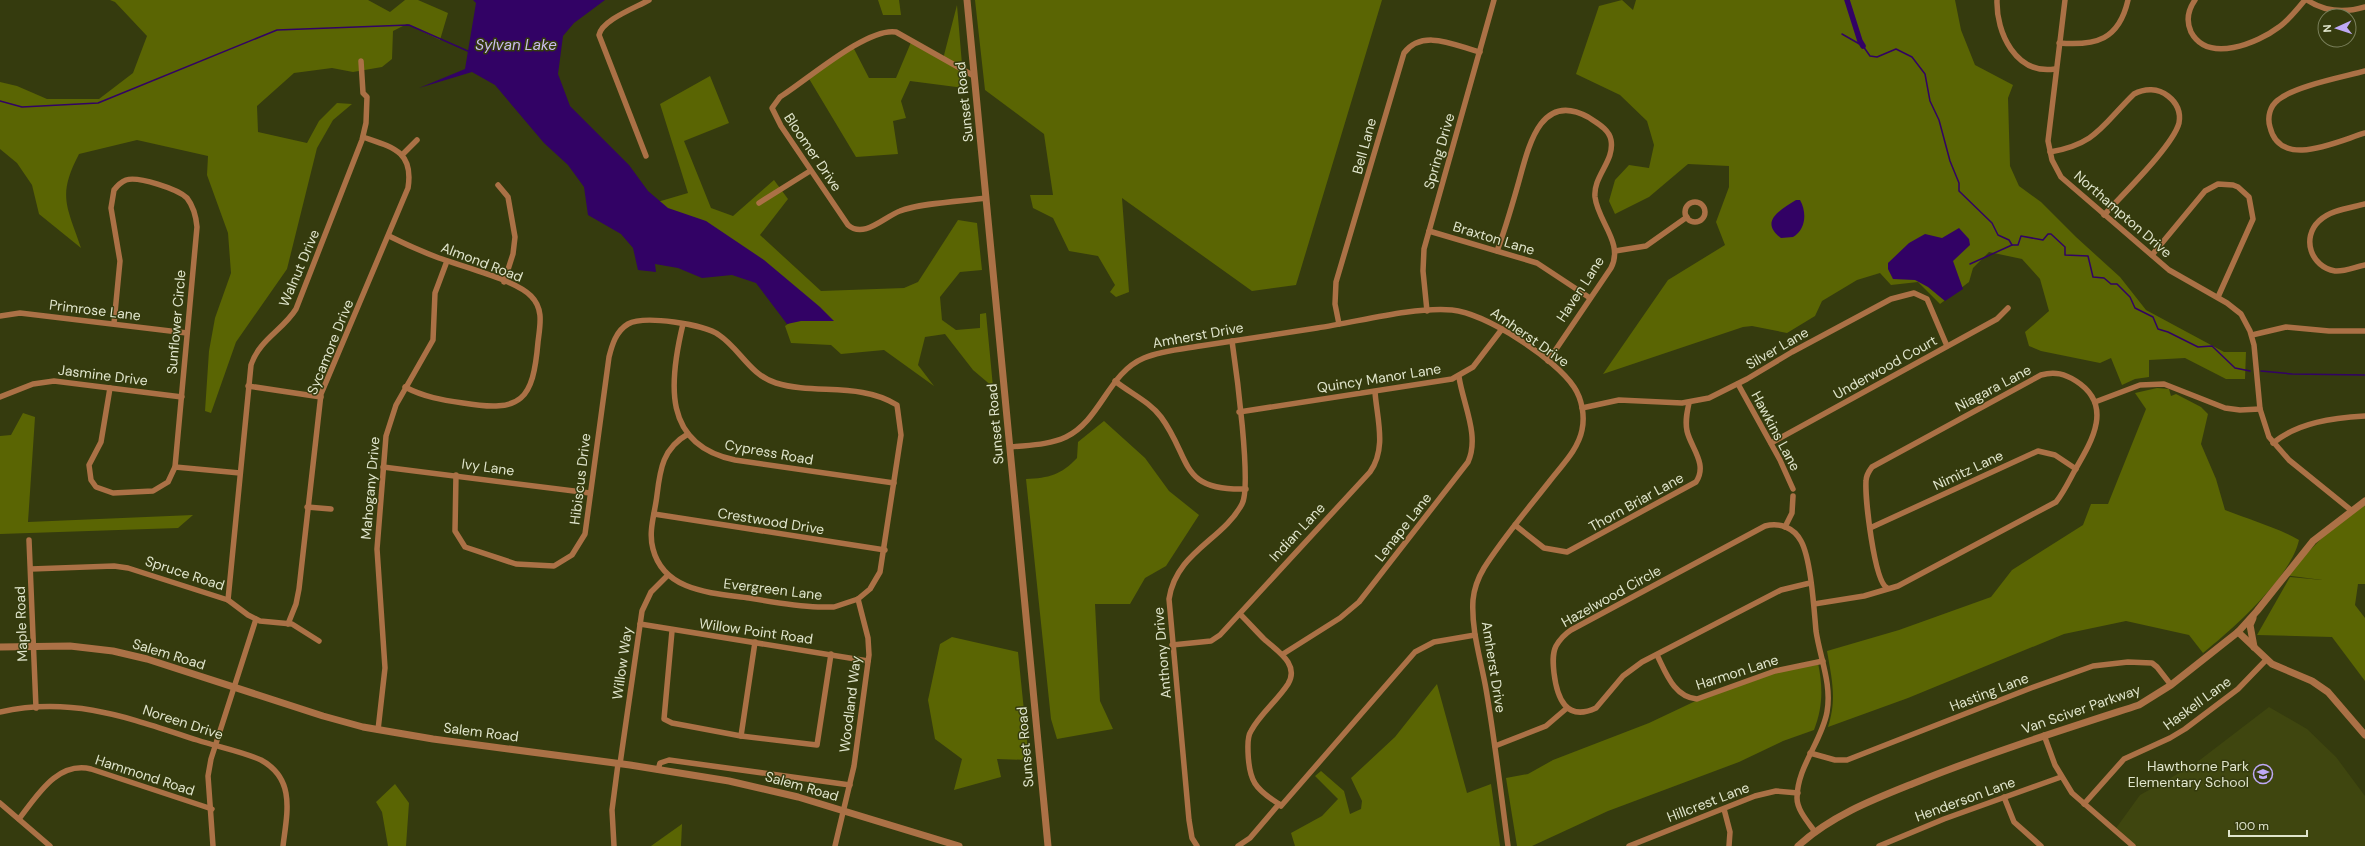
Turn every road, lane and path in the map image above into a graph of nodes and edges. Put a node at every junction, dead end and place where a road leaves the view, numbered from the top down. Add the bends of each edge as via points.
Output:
1 (649, 0) edge
2 (967, 0) edge
3 (1494, 0) edge
4 (1998, 0) edge
5 (2065, 0) edge
6 (2128, 0) edge
7 (2195, 0) edge
8 (2306, 0) edge
9 (2365, 7) edge
10 (2059, 43) junction
11 (1480, 52) junction
12 (361, 61) dead end
13 (2055, 69) junction
14 (2365, 71) edge
15 (974, 76) junction
16 (2365, 133) edge
17 (363, 138) junction
18 (417, 140) dead end
19 (2050, 152) junction
20 (402, 155) junction
21 (646, 156) dead end
22 (810, 171) junction
23 (498, 185) dead end
24 (986, 198) junction
25 (759, 203) dead end
26 (2365, 204) edge
27 (2104, 215) junction
28 (1687, 217) dead end
29 (1429, 231) junction
30 (390, 236) junction
31 (1497, 251) junction
32 (1614, 252) junction
33 (2152, 255) junction
34 (447, 261) junction
35 (2365, 265) edge
36 (504, 282) junction
37 (1590, 298) junction
38 (2218, 298) junction
39 (2008, 308) dead end
40 (1427, 311) junction
41 (0, 316) edge
42 (114, 323) junction
43 (683, 324) junction
44 (1339, 324) junction
45 (1502, 330) junction
46 (2365, 331) edge
47 (187, 333) junction
48 (2252, 335) junction
49 (1232, 341) junction
50 (1947, 346) junction
51 (1548, 361) junction
52 (1459, 377) junction
53 (1115, 381) junction
54 (1738, 384) junction
55 (248, 386) junction
56 (405, 387) junction
57 (110, 388) junction
58 (1375, 392) junction
59 (182, 396) junction
60 (0, 397) edge
61 (321, 397) junction
62 (2095, 402) junction
63 (1689, 403) junction
64 (1582, 408) junction
65 (2260, 409) junction
66 (1239, 412) junction
67 (2365, 416) edge
68 (688, 434) junction
69 (1771, 443) junction
70 (2273, 443) junction
71 (1010, 447) junction
72 (175, 467) junction
73 (383, 467) junction
74 (2076, 469) junction
75 (240, 473) junction
76 (456, 475) junction
77 (894, 484) junction
78 (1246, 489) junction
79 (1793, 489) dead end
80 (590, 493) junction
81 (1793, 496) dead end
82 (2365, 501) edge
83 (307, 507) junction
84 (331, 509) dead end
85 (2352, 510) junction
86 (654, 514) junction
87 (1515, 525) junction
88 (1785, 527) junction
89 (1870, 528) junction
90 (29, 540) dead end
91 (884, 550) junction
92 (31, 569) junction
93 (668, 575) junction
94 (1810, 583) junction
95 (1887, 588) junction
96 (858, 599) junction
97 (228, 600) junction
98 (1814, 604) junction
99 (1240, 614) junction
100 (2253, 616) junction
101 (256, 619) junction
102 (288, 624) junction
103 (640, 624) junction
104 (672, 631) junction
105 (2238, 632) junction
106 (1475, 635) junction
107 (319, 641) dead end
108 (755, 642) junction
109 (1172, 645) junction
110 (34, 646) junction
111 (0, 647) edge
112 (2254, 649) junction
113 (831, 654) junction
114 (1283, 654) junction
115 (1657, 655) junction
116 (2266, 660) junction
117 (868, 661) junction
118 (1823, 661) junction
119 (2171, 685) junction
120 (235, 687) junction
121 (36, 708) junction
122 (1567, 708) junction
123 (0, 712) edge
124 (378, 730) junction
125 (2044, 735) junction
126 (2365, 735) edge
127 (741, 736) junction
128 (214, 746) junction
129 (1495, 746) junction
130 (1810, 753) junction
131 (619, 764) junction
132 (658, 770) junction
133 (2061, 777) junction
134 (850, 785) junction
135 (1798, 793) junction
136 (2004, 797) junction
137 (0, 803) edge
138 (1279, 804) junction
139 (2084, 804) junction
140 (212, 809) junction
141 (1724, 809) junction
142 (842, 811) junction
143 (19, 819) junction
144 (1815, 832) junction
145 (50, 846) edge
146 (213, 846) edge
147 (284, 846) edge
148 (614, 846) edge
149 (835, 846) edge
150 (959, 846) edge
151 (1048, 846) edge
152 (1197, 846) edge
153 (1238, 846) edge
154 (1508, 846) edge
155 (1629, 846) edge
156 (1729, 846) edge
157 (1798, 846) edge
158 (1879, 846) edge
159 (2041, 846) edge
160 (2133, 846) edge

1 - 21 street via 608,22 600,30 599,36
2 - 15 street, Sunset Road
3 - 11 street, Spring Drive
4 - 13 street via 2003,38 2014,52 2032,66 2044,70
5 - 10 street, Northampton Drive
6 - 10 street via 2120,22 2105,38 2084,45
7 - 8 street via 2188,16 2191,31 2201,43 2220,49 2240,45 2270,33 2284,24
8 - 9 street via 2321,8 2335,11
10 - 13 street, Northampton Drive
11 - 29 street, Spring Drive
11 - 44 street, Bell Lane via 1429,40 1413,44 1404,53 1335,286
12 - 17 street, Walnut Drive via 363,93 367,97 368,106
13 - 19 street, Northampton Drive via 2048,141
14 - 16 street via 2287,94 2273,105 2268,122 2277,143 2292,151 2307,150
15 - 22 street, Bloomer Drive via 896,32 880,33 849,49 780,97 772,108 780,126
15 - 24 street, Sunset Road
17 - 20 street via 394,148
17 - 55 street, Walnut Drive via 296,309 255,352
18 - 20 street
19 - 27 street, Northampton Drive via 2062,176
19 - 27 street via 2072,147 2094,136 2130,97 2138,92 2148,89 2158,91 2175,102 2179,118 2171,140
20 - 30 street, Sycamore Drive via 409,172 408,188
22 - 24 street, Bloomer Drive via 848,225 858,231 867,230 907,208
22 - 25 street
23 - 36 street via 508,196 515,237 514,254
24 - 71 street, Sunset Road
26 - 35 street via 2323,217 2315,225 2309,241 2313,257 2325,268 2341,271
27 - 33 street, Northampton Drive
28 - 32 street via 1646,246
29 - 31 street, Braxton Lane
29 - 40 street, Spring Drive via 1423,260
30 - 34 street, Almond Road
30 - 61 street, Sycamore Drive
31 - 32 street, Haven Lane via 1535,132 1551,115 1569,111 1582,114 1594,121 1606,129 1610,137 1611,154 1597,183 1595,197 1612,239
31 - 37 street, Braxton Lane via 1537,263
32 - 37 street, Haven Lane via 1611,268
33 - 38 street, Northampton Drive via 2180,278
33 - 38 street via 2205,191 2218,184 2238,187 2249,197 2253,219
34 - 36 street, Almond Road
34 - 56 street, Mahogany Drive via 435,293 433,340 429,351
36 - 56 street, Almond Road via 528,294 538,306 540,317 534,374 523,396 507,406 486,407 433,399
37 - 51 street, Haven Lane
38 - 48 street, Northampton Drive via 2241,314
39 - 50 street, Underwood Court via 1997,319
40 - 44 street, Amherst Drive
40 - 45 street, Amherst Drive via 1450,310 1467,313 1484,318
41 - 42 street, Primrose Lane via 20,313
42 - 47 street, Primrose Lane
42 - 47 street, Sunflower Circle via 120,261 111,208 112,197 119,184 125,180 137,179 178,191 194,209 197,227
43 - 68 street, Cypress Road via 674,371 674,397 676,410
43 - 77 street, Evergreen Lane via 715,332 733,346 757,373 774,382 791,386 853,391 896,404 901,435
43 - 80 street, Hibiscus Drive via 634,322 619,333 610,350
44 - 49 street, Amherst Drive
45 - 51 street, Amherst Drive
45 - 52 street, Quincy Manor Lane via 1475,365
46 - 48 street via 2286,327
47 - 59 street, Sunflower Circle
48 - 65 street, Northampton Drive
49 - 53 street, Amherst Drive via 1149,356 1130,366
49 - 66 street, Anthony Drive
50 - 54 street, Silver Lane via 1927,299 1919,294 1902,294
50 - 69 street, Underwood Court
51 - 64 street, Amherst Drive via 1572,384
52 - 58 street, Quincy Manor Lane
52 - 114 street, Lenape Lane via 1472,439 1472,451 1468,462 1359,602 1343,616
53 - 71 street, Amherst Drive via 1088,419 1073,433 1047,443
53 - 78 street via 1161,417 1196,479 1212,486
54 - 63 street, Silver Lane via 1713,397
54 - 69 street, Hawkins Lane
55 - 61 street
55 - 75 street, Walnut Drive
56 - 73 street, Mahogany Drive via 388,430
57 - 59 street, Jasmine Drive
57 - 60 street, Jasmine Drive via 44,381
57 - 72 street, Sunflower Circle via 101,442 89,465 91,480 96,487 113,493 153,491 168,482
58 - 66 street, Quincy Manor Lane
58 - 99 street, Indian Lane via 1380,447 1376,463
59 - 72 street, Sunflower Circle
61 - 83 street, Sycamore Drive
62 - 65 street via 2140,385 2164,384 2225,408
62 - 74 street via 2098,414 2095,431
62 - 89 street, Niagara Lane via 2089,391 2073,379 2057,373 2046,374 1880,462 1866,478
63 - 64 street, Silver Lane via 1619,400
63 - 87 street, Thorn Briar Lane via 1686,422 1700,466 1696,482 1567,552 1544,548
64 - 87 street, Amherst Drive via 1583,426 1576,445
65 - 70 street, Northampton Drive
66 - 78 street, Anthony Drive
67 - 70 street via 2304,426 2284,434
68 - 77 street, Cypress Road via 707,451 729,459
68 - 86 street, Evergreen Lane via 671,447 662,462
69 - 79 street, Hawkins Lane
70 - 85 street, Northampton Drive via 2289,460
71 - 151 street, Sunset Road
72 - 75 street
73 - 76 street, Ivy Lane
73 - 124 street, Mahogany Drive via 377,555 385,668
74 - 89 street, Nimitz Lane via 2054,456 2038,451
74 - 95 street via 2065,490 2050,506 1898,586
75 - 97 street, Walnut Drive
76 - 80 street, Ivy Lane
76 - 80 street, Hibiscus Drive via 455,531 465,547 516,564 554,566 572,555 585,534
77 - 91 street, Evergreen Lane
78 - 109 street, Anthony Drive via 1240,509 1190,557 1174,579 1169,603
81 - 88 street via 1792,513
82 - 85 street, Van Sciver Parkway
83 - 84 street
83 - 102 street, Sycamore Drive via 299,589
85 - 100 street, Van Sciver Parkway via 2320,534
86 - 91 street, Crestwood Drive
86 - 93 street, Evergreen Lane via 651,544 658,562
87 - 106 street, Amherst Drive via 1477,583 1473,609
88 - 94 street via 1793,531 1801,542
88 - 122 street, Hazelwood Circle via 1772,524 1765,526 1565,634 1556,645 1553,663 1558,694
89 - 95 street, Niagara Lane via 1881,582
90 - 92 street, Maple Road
91 - 96 street, Evergreen Lane via 876,581
92 - 97 street, Spruce Road via 114,566 128,568
92 - 110 street, Maple Road
93 - 96 street, Evergreen Lane via 700,591 793,605 829,607
93 - 103 street, Willow Way via 649,596
94 - 98 street
94 - 115 street via 1782,590
95 - 98 street via 1864,596
96 - 117 street, Woodland Way via 868,638
97 - 101 street, Spruce Road
98 - 118 street
99 - 109 street, Indian Lane via 1216,638
99 - 114 street
100 - 105 street, Van Sciver Parkway
100 - 112 street via 2250,625
101 - 102 street, Spruce Road
101 - 120 street
102 - 107 street, Spruce Road via 299,627
103 - 104 street, Willow Point Road
103 - 131 street, Willow Way
104 - 108 street, Willow Point Road
104 - 127 street via 664,719 672,723
105 - 112 street
105 - 119 street, Van Sciver Parkway
106 - 129 street, Amherst Drive
106 - 138 street via 1434,642 1414,652 1281,806
108 - 113 street, Willow Point Road
108 - 127 street
109 - 152 street, Anthony Drive via 1189,820 1192,838
110 - 111 street, Salem Road
110 - 120 street, Salem Road via 113,651
110 - 121 street, Maple Road
112 - 116 street
113 - 117 street, Willow Point Road
113 - 127 street via 817,745
114 - 138 street via 1291,669 1290,680 1252,729 1248,747 1252,780 1260,790
115 - 118 street, Harmon Lane via 1679,692 1697,699 1775,671
115 - 122 street via 1629,671 1596,708 1583,712
116 - 126 street via 2289,673 2312,681 2328,692
116 - 139 street, Haskell Lane via 2243,685 2185,729 2124,759
117 - 134 street, Woodland Way
118 - 130 street via 1828,691 1827,714
119 - 125 street, Van Sciver Parkway via 2139,706
119 - 130 street, Hasting Lane via 2152,663 2128,662 2094,666 2031,688 1854,758 1835,760
120 - 124 street, Salem Road via 323,716
120 - 128 street
121 - 123 street, Noreen Drive
121 - 128 street, Noreen Drive via 64,707 110,712
122 - 129 street via 1546,726
124 - 131 street, Salem Road
125 - 133 street
125 - 144 street, Van Sciver Parkway via 1966,762 1872,800
128 - 140 street via 208,776
128 - 147 street, Noreen Drive via 256,758 279,774 287,795
129 - 154 street, Amherst Drive
130 - 135 street
131 - 132 street, Salem Road
131 - 148 street, Willow Way via 612,810
132 - 134 street via 660,763 669,760
132 - 142 street, Salem Road via 760,787
133 - 136 street, Henderson Lane
133 - 139 street via 2072,793
134 - 142 street, Woodland Way
135 - 141 street, Hillcrest Lane via 1770,792
135 - 144 street via 1799,808
136 - 158 street, Henderson Lane
136 - 159 street via 2014,822
137 - 143 street
138 - 153 street via 1250,838
139 - 160 street
140 - 143 street, Hammond Road via 79,767 53,779
140 - 146 street
141 - 155 street, Hillcrest Lane
141 - 156 street via 1730,832
142 - 149 street, Woodland Way
142 - 150 street, Salem Road
143 - 145 street
144 - 157 street, Van Sciver Parkway

